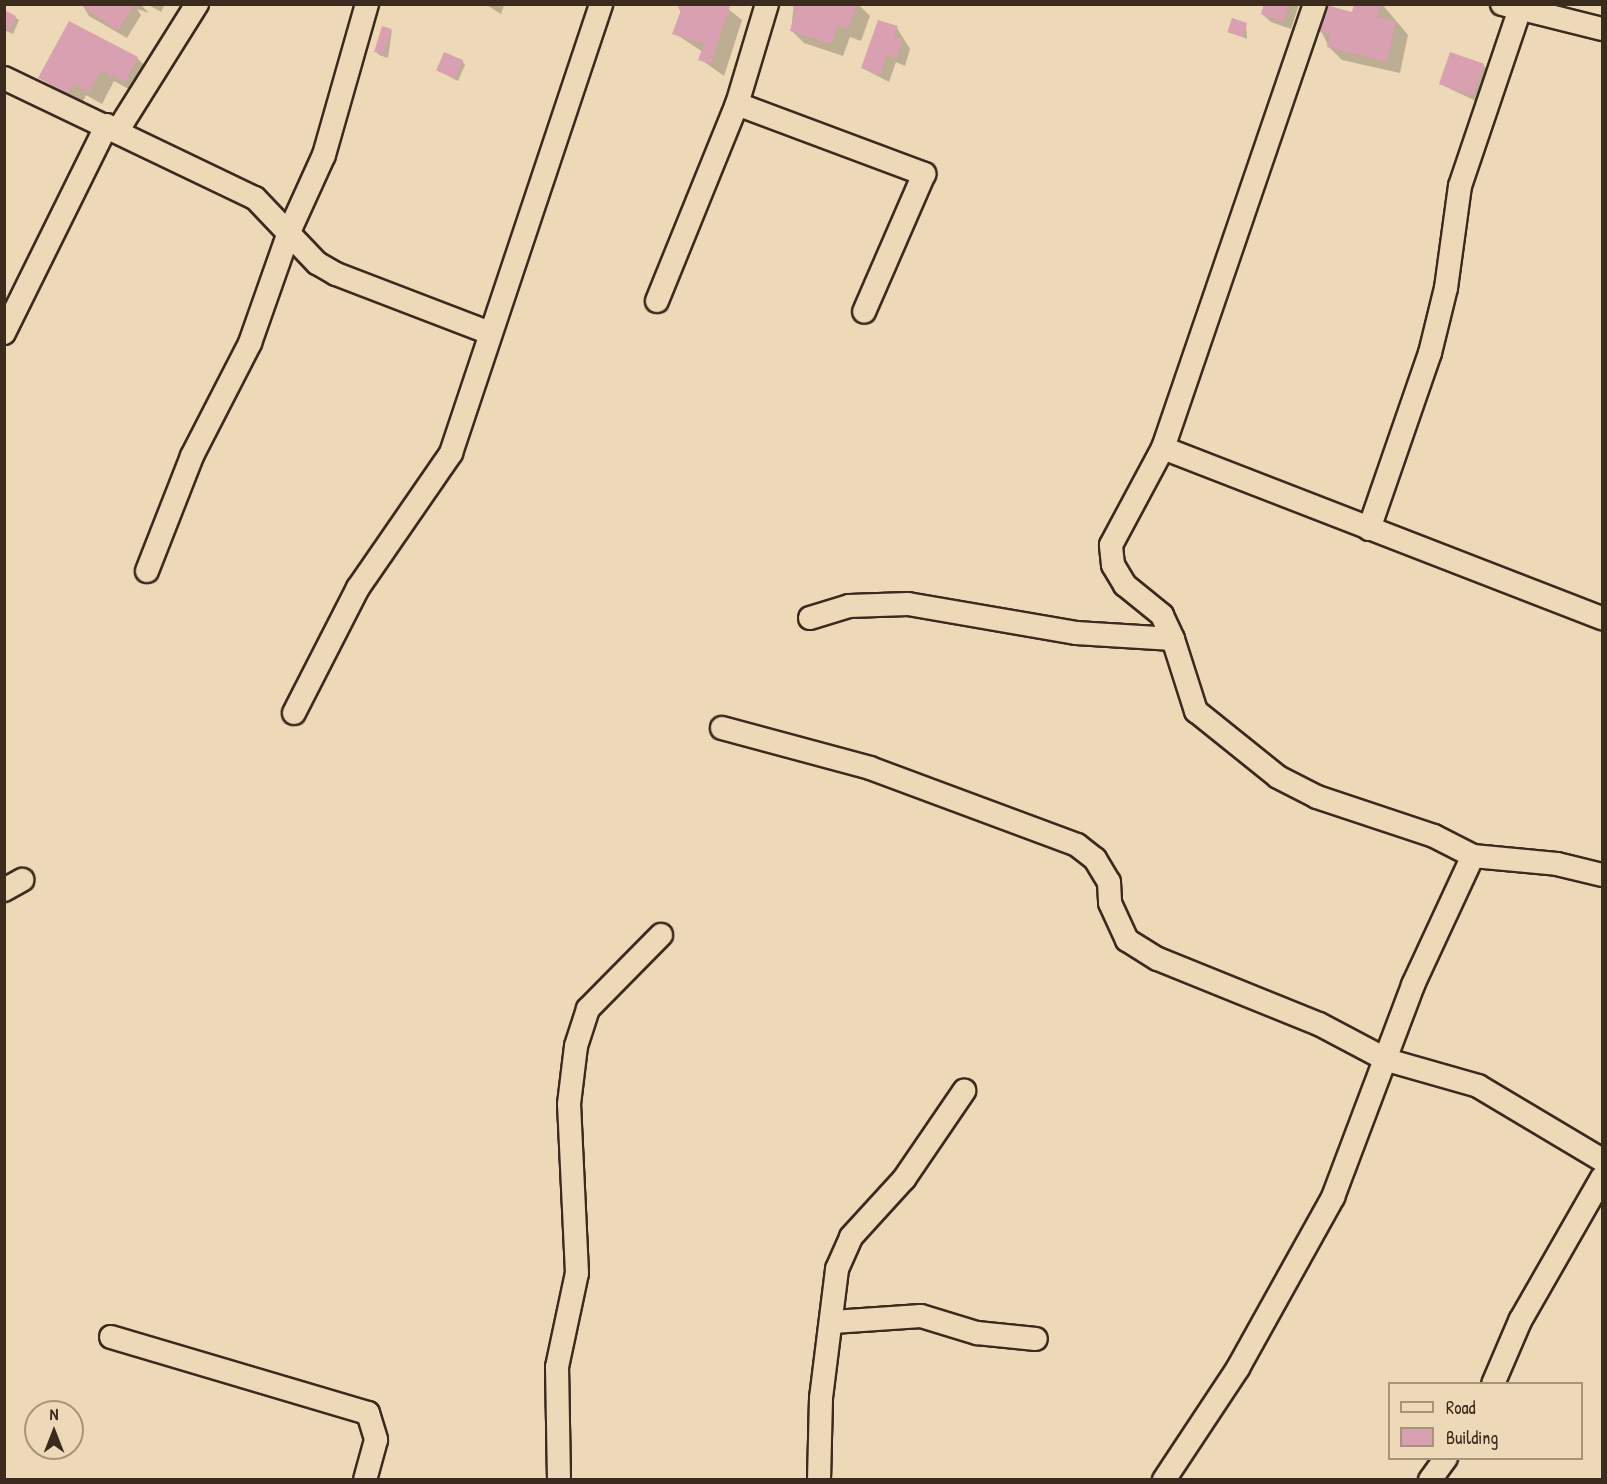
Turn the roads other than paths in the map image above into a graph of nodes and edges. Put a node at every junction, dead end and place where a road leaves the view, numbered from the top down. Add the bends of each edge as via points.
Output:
1 (197, 4) edge
2 (367, 4) edge
3 (601, 4) edge
4 (767, 4) edge
5 (1315, 4) edge
6 (1511, 7) edge
7 (1602, 29) edge
8 (4, 78) edge
9 (736, 104) junction
10 (112, 127) junction
11 (289, 232) junction
12 (657, 301) dead end
13 (864, 312) dead end
14 (4, 333) edge
15 (490, 333) junction
16 (1163, 448) junction
17 (1369, 529) junction
18 (147, 571) dead end
19 (810, 618) dead end
20 (1602, 618) edge
21 (1173, 639) junction
22 (294, 713) dead end
23 (722, 728) dead end
24 (1473, 856) junction
25 (1602, 875) edge
26 (661, 935) dead end
27 (1387, 1060) junction
28 (963, 1091) dead end
29 (1602, 1161) edge
30 (1602, 1178) edge
31 (833, 1322) junction
32 (111, 1337) dead end
33 (1036, 1338) dead end
34 (1493, 1382) edge
35 (1444, 1460) edge
36 (365, 1479) edge
37 (559, 1479) edge
38 (819, 1479) edge
39 (1164, 1479) edge
40 (1430, 1479) edge

1 - 10 street
2 - 11 street via 324,156
3 - 15 street
4 - 9 street
5 - 16 street
6 - 7 street
6 - 17 street via 1460,186 1446,288 1430,353
8 - 10 street
9 - 12 street
9 - 13 street via 924,174
10 - 11 street via 255,198
10 - 14 street
11 - 15 street via 336,274
11 - 18 street via 250,343 192,456
15 - 22 street via 451,453 358,588
16 - 17 street
16 - 21 street via 1111,545 1113,565 1125,585 1162,615
17 - 20 street
19 - 21 street via 849,606 908,604 1076,633
21 - 24 street via 1196,711 1278,777 1317,798
23 - 27 street via 870,768 1077,845 1095,860 1109,882 1110,903 1127,940 1255,1002 1319,1024
24 - 25 street via 1557,864
24 - 27 street via 1413,985
26 - 37 street via 588,1009 576,1046 569,1104 576,1273 557,1367
27 - 29 street via 1478,1086
27 - 39 street via 1333,1197 1238,1368
28 - 31 street via 904,1179 851,1237 837,1269
30 - 34 street via 1520,1321
31 - 33 street via 921,1316 977,1333
31 - 38 street via 821,1398
32 - 36 street via 368,1413 376,1440
35 - 40 street

